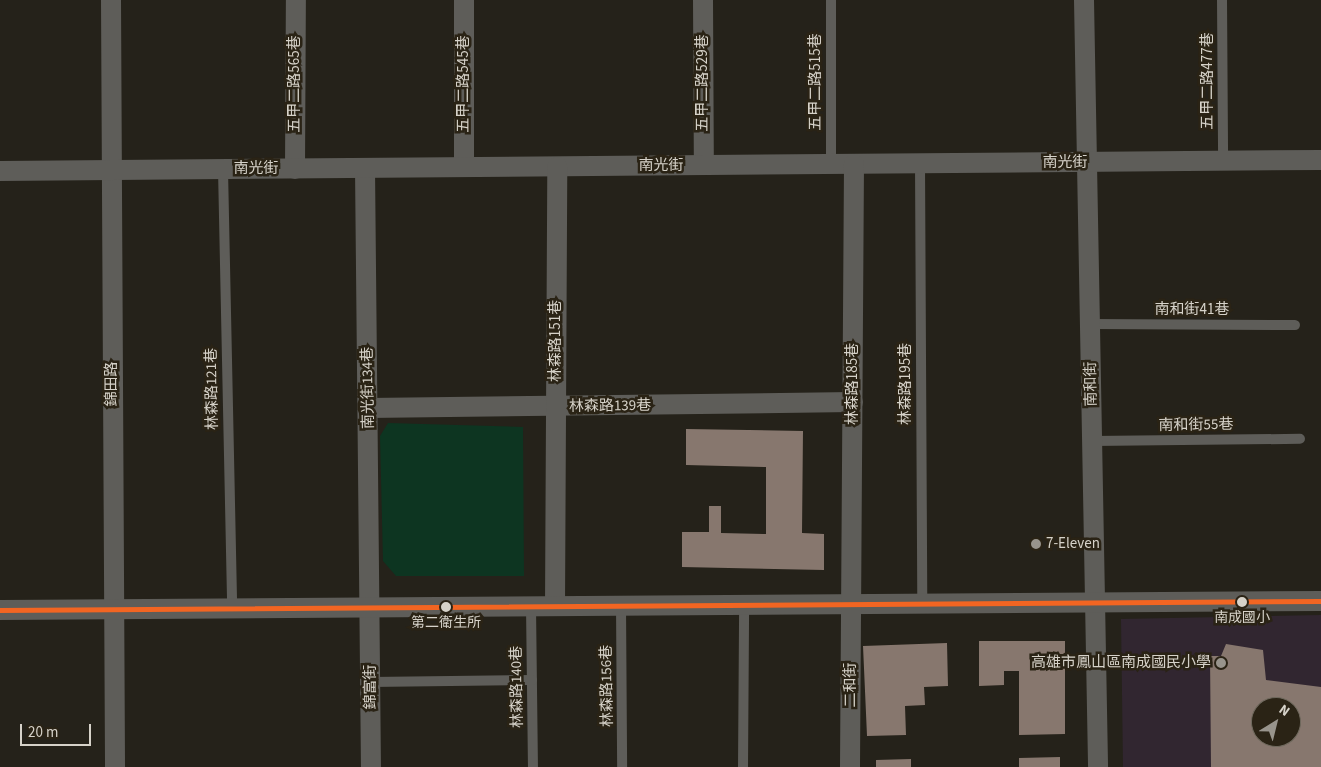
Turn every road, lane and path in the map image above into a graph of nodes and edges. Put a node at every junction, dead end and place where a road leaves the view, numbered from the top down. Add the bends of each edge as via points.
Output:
1 (111, 0) edge
2 (296, 0) edge
3 (464, 0) edge
4 (703, 0) edge
5 (831, 0) edge
6 (1084, 0) edge
7 (1222, 0) edge
8 (1321, 160) edge
9 (1223, 161) junction
10 (1087, 162) junction
11 (831, 164) junction
12 (854, 164) junction
13 (920, 164) junction
14 (704, 165) junction
15 (557, 167) junction
16 (295, 168) junction
17 (365, 168) junction
18 (464, 168) junction
19 (224, 169) junction
20 (110, 170) junction
21 (0, 171) edge
22 (1090, 324) junction
23 (1295, 325) dead end
24 (853, 402) junction
25 (556, 407) junction
26 (368, 408) junction
27 (1300, 438) dead end
28 (1092, 441) junction
29 (1321, 601) edge
30 (922, 603) junction
31 (1095, 603) junction
32 (851, 604) junction
33 (621, 605) junction
34 (744, 605) junction
35 (530, 606) junction
36 (555, 606) junction
37 (371, 607) junction
38 (232, 608) junction
39 (114, 609) junction
40 (0, 610) edge
41 (532, 680) junction
42 (371, 682) junction
43 (115, 767) edge
44 (371, 767) edge
45 (534, 767) edge
46 (622, 767) edge
47 (743, 767) edge
48 (850, 767) edge
49 (1098, 767) edge

1 - 20 street, 錦田路
2 - 16 street, 五甲二路565巷
3 - 18 street, 五甲二路545巷
4 - 14 street, 五甲二路529巷
5 - 11 lane, 五甲二路515巷
6 - 10 street, 南和街
7 - 9 lane, 五甲二路477巷
8 - 9 street, 南光街
9 - 10 street, 南光街
10 - 13 street, 南光街
10 - 22 street, 南和街
11 - 12 street, 南光街
11 - 14 street, 南光街
12 - 13 street, 南光街
12 - 24 street, 林森路185巷
13 - 30 lane, 林森路195巷
14 - 15 street, 南光街
15 - 18 street, 南光街
15 - 25 street, 林森路151巷
16 - 17 street, 南光街
16 - 19 street, 南光街
17 - 18 street, 南光街
17 - 26 street, 南光街134巷
19 - 20 street, 南光街
19 - 38 lane, 林森路121巷
20 - 21 street, 南光街
20 - 39 street, 錦田路
22 - 23 lane, 南和街41巷
22 - 28 street, 南和街
24 - 25 street, 林森路139巷
24 - 32 street, 林森路185巷
25 - 26 street, 林森路139巷
25 - 36 street, 林森路151巷
26 - 37 street, 南光街134巷
27 - 28 lane, 南和街55巷
28 - 31 street, 南和街
29 - 31 street
30 - 31 street
30 - 32 street
31 - 49 street, 南和街
32 - 34 street
32 - 48 street, 二和街
33 - 34 street
33 - 36 street
33 - 46 lane, 林森路156巷
34 - 47 lane
35 - 36 street
35 - 37 street
35 - 41 lane, 林森路140巷
37 - 38 street
37 - 42 street, 錦富街
38 - 39 street
39 - 40 street
39 - 43 street, 錦田路
41 - 42 lane
41 - 45 lane, 林森路140巷
42 - 44 street, 錦富街

